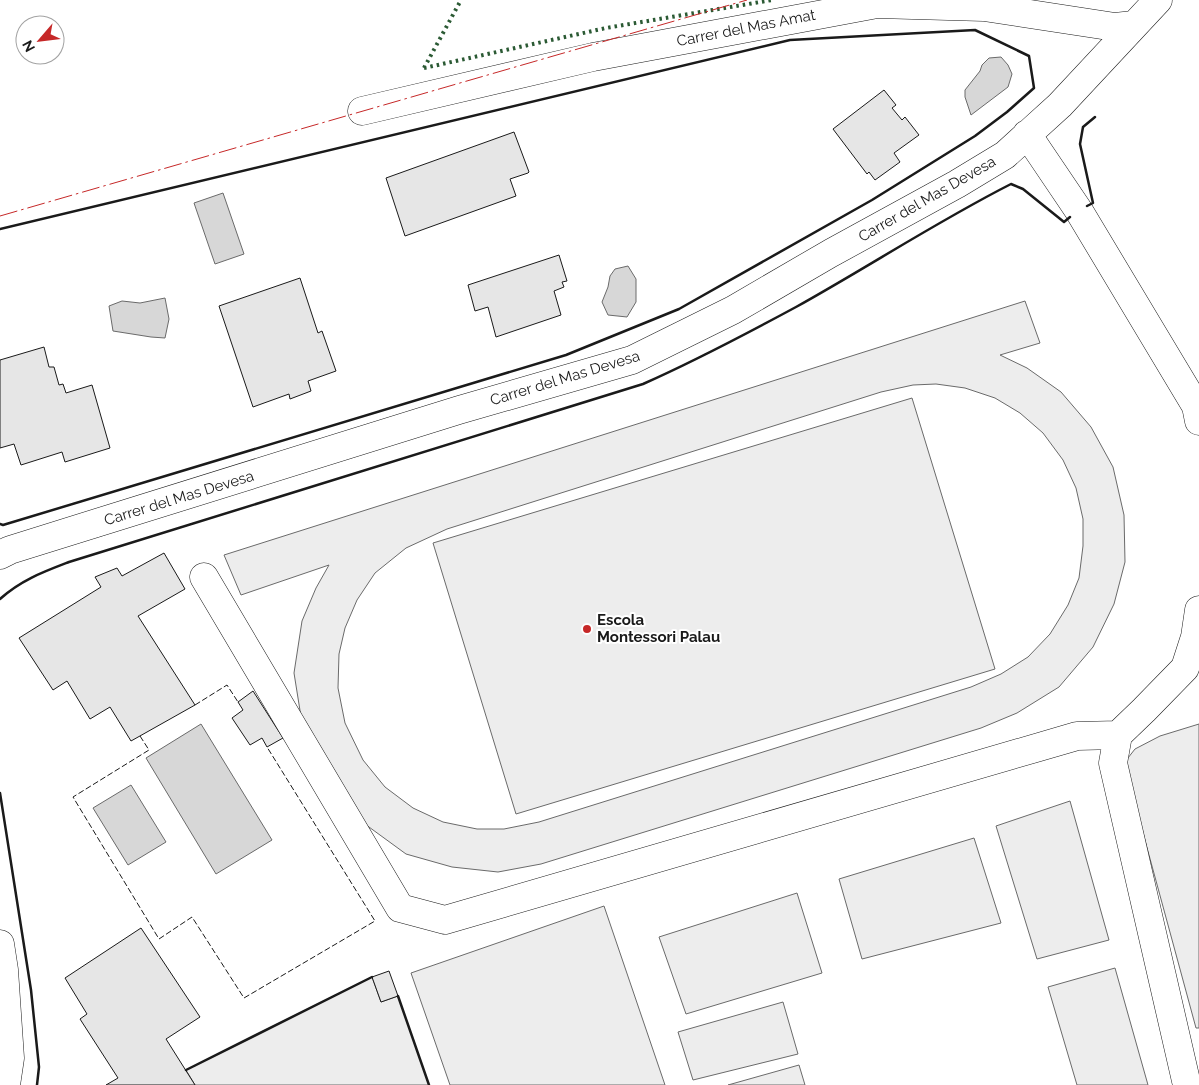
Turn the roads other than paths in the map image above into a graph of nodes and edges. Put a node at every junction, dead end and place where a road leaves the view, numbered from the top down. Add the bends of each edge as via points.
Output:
1 (1158, 0) edge
2 (1134, 25) junction
3 (362, 111) dead end
4 (1027, 134) junction
5 (1199, 421) edge
6 (0, 555) edge
7 (204, 577) dead end
8 (1199, 610) edge
9 (1118, 735) junction
10 (0, 944) edge
11 (6, 1085) edge
12 (1188, 1085) edge

1 - 2 street, Carrer del Mas Devesa
2 - 3 street, Carrer del Mas Amat via 1115,27 984,7 876,4 593,57
2 - 4 street, Carrer del Mas Devesa via 1060,105
4 - 5 street via 1079,211 1196,406
4 - 6 street, Carrer del Mas Devesa via 1004,155 957,184 733,310 632,360 450,413
7 - 9 street via 400,908 445,920 1077,736
8 - 9 street via 1185,668
9 - 12 street via 1113,763
10 - 11 street via 10,1058

